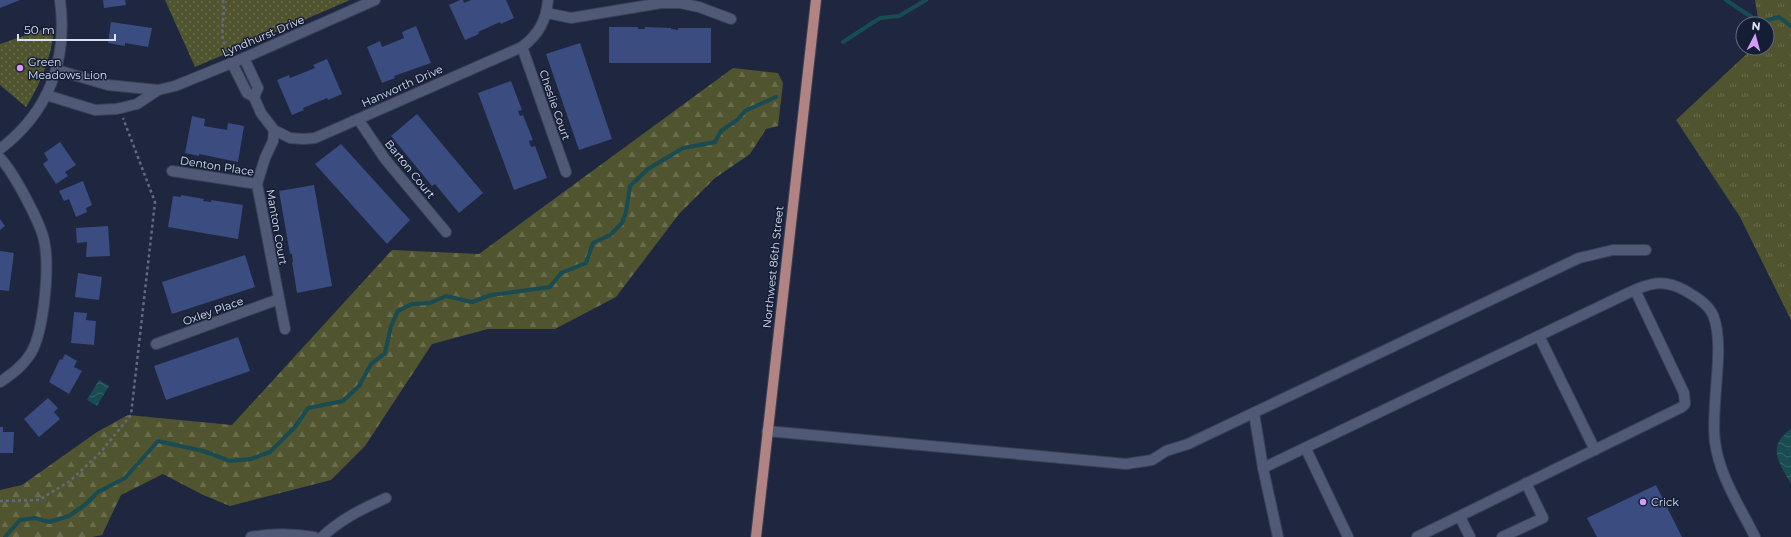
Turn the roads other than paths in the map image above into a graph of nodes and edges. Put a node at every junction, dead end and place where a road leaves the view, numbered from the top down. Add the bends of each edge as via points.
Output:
1 (60, 0) edge
2 (375, 0) edge
3 (548, 0) edge
4 (816, 0) edge
5 (547, 13) junction
6 (731, 19) dead end
7 (522, 47) junction
8 (244, 58) junction
9 (232, 63) junction
10 (57, 70) junction
11 (158, 90) junction
12 (46, 95) junction
13 (254, 97) junction
14 (358, 119) junction
15 (274, 130) junction
16 (0, 149) edge
17 (0, 158) edge
18 (172, 171) dead end
19 (566, 172) dead end
20 (257, 184) junction
21 (446, 232) dead end
22 (1646, 250) dead end
23 (1635, 290) junction
24 (279, 299) junction
25 (284, 329) dead end
26 (1538, 336) junction
27 (156, 344) dead end
28 (0, 382) edge
29 (1254, 413) junction
30 (767, 431) junction
31 (1306, 449) junction
32 (1595, 450) junction
33 (1263, 468) junction
34 (1526, 484) junction
35 (386, 498) dead end
36 (1460, 517) junction
37 (251, 537) edge
38 (314, 537) edge
39 (322, 537) edge
40 (756, 537) edge
41 (1278, 537) edge
42 (1348, 537) edge
43 (1417, 537) edge
44 (1470, 537) edge
45 (1502, 537) edge
46 (1755, 537) edge

1 - 10 street via 62,40
2 - 8 street, Lyndhurst Drive
3 - 5 street, Hanworth Drive
4 - 30 main road, Northwest 86th Street
5 - 6 street via 571,18 660,3 699,6
5 - 7 street, Hanworth Drive via 540,30
7 - 14 street, Hanworth Drive
7 - 19 street, Cheslie Court
8 - 9 street, Lyndhurst Drive
8 - 13 street, Hanworth Drive via 258,88
9 - 11 street, Lyndhurst Drive via 176,86
9 - 13 street, Hanworth Drive via 247,93
10 - 11 street, Lyndhurst Drive via 108,85
10 - 12 street
11 - 12 street, Lyndhurst Drive via 137,104 105,110 85,108
12 - 16 street via 27,124
13 - 15 street, Hanworth Drive via 261,113
14 - 15 street, Hanworth Drive via 320,136 304,139 290,138
14 - 21 street, Barton Court via 385,159
15 - 20 street, Manton Court via 273,141
17 - 28 street via 39,224 47,258 37,339 22,365
18 - 20 street, Denton Place
20 - 24 street, Manton Court
22 - 29 street via 1613,250 1579,258
23 - 26 street
23 - 32 street via 1684,393 1685,404
23 - 46 street via 1654,283 1667,283 1699,298 1712,314 1718,330 1715,442 1721,467
24 - 25 street, Manton Court
24 - 27 street, Oxley Place
26 - 31 street
26 - 32 street
29 - 30 street via 1188,444 1166,451 1152,460 1126,464
29 - 33 street
30 - 40 main road, Northwest 86th Street
31 - 33 street
31 - 42 street
32 - 34 street
33 - 41 street
34 - 36 street
34 - 45 street via 1543,518
35 - 39 street via 354,512
36 - 43 street
36 - 44 street
37 - 38 street via 294,534

